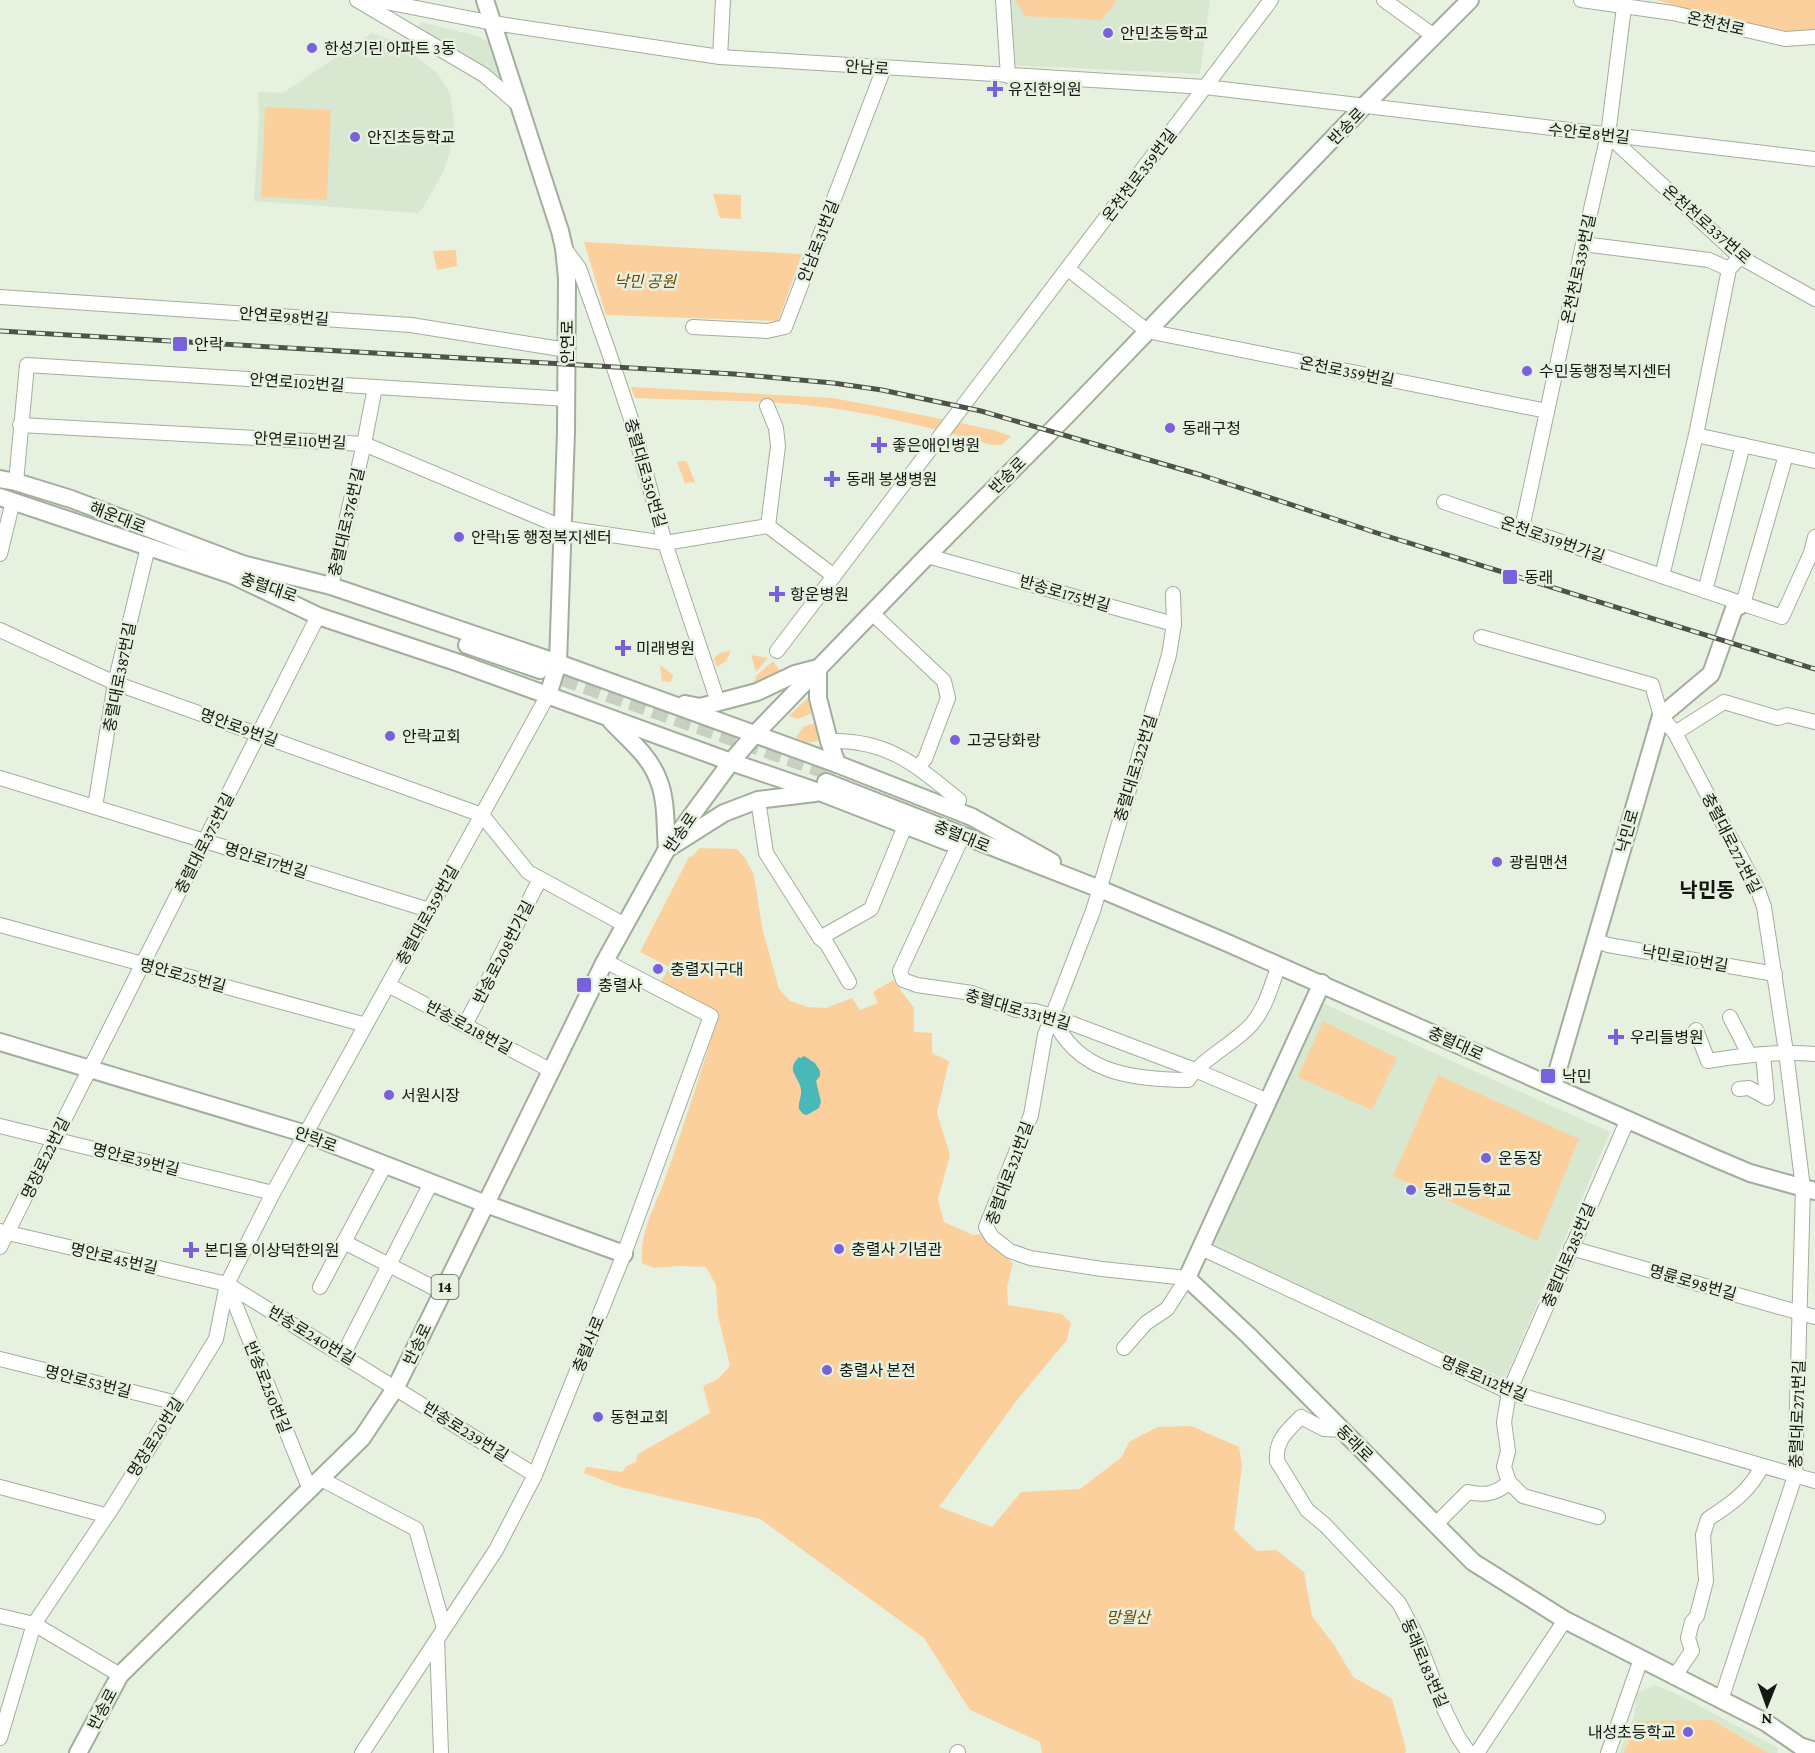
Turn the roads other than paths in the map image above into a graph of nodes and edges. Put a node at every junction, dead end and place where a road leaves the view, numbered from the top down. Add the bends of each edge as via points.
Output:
1 (357, 0) edge
2 (375, 0) edge
3 (485, 0) edge
4 (723, 0) edge
5 (1003, 0) edge
6 (1271, 0) edge
7 (1384, 0) edge
8 (1470, 0) edge
9 (1581, 0) edge
10 (1628, 4) edge
11 (493, 23) junction
12 (1440, 31) junction
13 (1815, 37) edge
14 (1785, 39) junction
15 (1815, 45) edge
16 (720, 57) junction
17 (884, 68) junction
18 (1008, 76) junction
19 (1205, 87) junction
20 (520, 106) junction
21 (1364, 107) junction
22 (1608, 135) junction
23 (1815, 159) edge
24 (1582, 244) junction
25 (564, 248) junction
26 (1740, 256) junction
27 (1068, 269) junction
28 (1729, 269) junction
29 (0, 297) edge
30 (1815, 299) edge
31 (693, 327) dead end
32 (1148, 331) junction
33 (567, 350) junction
34 (375, 387) junction
35 (567, 399) junction
36 (766, 406) dead end
37 (1547, 411) junction
38 (20, 425) junction
39 (1696, 435) junction
40 (364, 444) junction
41 (1743, 446) junction
42 (1786, 455) junction
43 (1815, 461) edge
44 (8, 481) edge
45 (7, 499) edge
46 (1444, 502) dead end
47 (768, 526) junction
48 (0, 528) edge
49 (564, 528) junction
50 (1522, 528) junction
51 (1815, 537) edge
52 (665, 543) junction
53 (148, 547) junction
54 (0, 554) edge
55 (927, 556) junction
56 (232, 568) junction
57 (834, 576) junction
58 (1662, 576) junction
59 (331, 586) junction
60 (1705, 591) junction
61 (1173, 594) dead end
62 (1743, 604) junction
63 (872, 614) junction
64 (318, 615) junction
65 (1174, 624) junction
66 (3, 635) edge
67 (1481, 637) dead end
68 (777, 651) dead end
69 (558, 663) junction
70 (818, 668) junction
71 (538, 675) tunnel mouth
72 (115, 683) junction
73 (548, 695) junction
74 (655, 699) junction
75 (718, 702) junction
76 (606, 716) junction
77 (1661, 716) junction
78 (1815, 722) edge
79 (1675, 733) junction
80 (259, 735) junction
81 (754, 735) junction
82 (829, 741) junction
83 (730, 762) junction
84 (918, 767) junction
85 (827, 777) junction
86 (0, 778) edge
87 (758, 800) junction
88 (95, 807) junction
89 (954, 809) junction
90 (482, 815) junction
91 (905, 826) junction
92 (205, 841) junction
93 (958, 846) junction
94 (667, 849) junction
95 (540, 879) junction
96 (1100, 889) junction
97 (429, 910) junction
98 (1093, 911) joint
99 (0, 925) edge
100 (625, 925) junction
101 (820, 939) junction
102 (1595, 940) junction
103 (605, 961) junction
104 (143, 964) junction
105 (1279, 965) junction
106 (1775, 974) junction
107 (849, 982) dead end
108 (1322, 983) junction
109 (388, 985) junction
110 (1052, 1016) junction
111 (1730, 1017) dead end
112 (366, 1025) junction
113 (465, 1025) junction
114 (1696, 1030) dead end
115 (0, 1042) edge
116 (1786, 1052) junction
117 (1756, 1054) junction
118 (1815, 1054) edge
119 (90, 1069) junction
120 (550, 1070) junction
121 (1195, 1070) junction
122 (1553, 1086) junction
123 (1739, 1089) dead end
124 (1268, 1101) junction
125 (1628, 1119) junction
126 (0, 1126) edge
127 (306, 1134) junction
128 (54, 1139) junction
129 (385, 1165) junction
130 (431, 1183) junction
131 (1809, 1190) edge
132 (273, 1193) junction
133 (486, 1204) junction
134 (4, 1232) edge
135 (344, 1242) junction
136 (0, 1247) edge
137 (1201, 1248) junction
138 (1570, 1248) junction
139 (624, 1254) junction
140 (389, 1265) junction
141 (1187, 1278) junction
142 (227, 1284) junction
143 (320, 1287) dead end
144 (442, 1292) junction
145 (1800, 1313) junction
146 (1815, 1317) edge
147 (1124, 1348) dead end
148 (343, 1354) junction
149 (0, 1359) edge
150 (396, 1387) junction
151 (1509, 1392) junction
152 (177, 1404) junction
153 (1343, 1430) junction
154 (1762, 1466) junction
155 (535, 1475) junction
156 (1795, 1476) junction
157 (1815, 1481) edge
158 (1509, 1482) junction
159 (315, 1484) junction
160 (0, 1487) edge
161 (105, 1515) junction
162 (1598, 1517) dead end
163 (1435, 1525) junction
164 (0, 1616) edge
165 (1565, 1620) junction
166 (34, 1624) junction
167 (440, 1634) junction
168 (1641, 1659) junction
169 (120, 1675) junction
170 (1674, 1677) junction
171 (1721, 1700) junction
172 (3, 1717) edge
173 (0, 1738) edge
174 (1815, 1751) edge
175 (78, 1753) edge
176 (362, 1753) edge
177 (441, 1753) edge
178 (1469, 1753) edge
179 (1477, 1753) edge
180 (1608, 1753) edge

1 - 20 street via 484,75
2 - 11 street, 안남로
3 - 11 main road, 안연로
4 - 16 street
5 - 18 street
6 - 19 street, 온천천로359번길
7 - 12 street
8 - 12 main road, 반송로
9 - 10 street, 온천천로
10 - 14 street, 온천천로
10 - 22 street, 온천천로339번길
11 - 16 street, 안남로
11 - 20 main road, 안연로
12 - 21 main road, 반송로
13 - 14 street, 온천천로
14 - 15 street
16 - 17 street, 안남로
17 - 18 street, 안남로
17 - 31 street, 안남로31번길 via 785,327 767,331
18 - 19 street, 안남로
19 - 21 street, 안남로
19 - 27 street, 온천천로359번길
20 - 25 main road, 안연로
21 - 22 street, 수안로8번길
21 - 32 main road, 반송로
22 - 23 street, 수안로8번길
22 - 24 street, 온천천로339번길
22 - 26 street, 온천천로337번로
24 - 28 street via 1709,260
24 - 37 street, 온천천로339번길
25 - 33 main road, 안연로
25 - 52 street, 충렬대로350번길 via 579,268 590,298 630,416
26 - 28 street
26 - 30 street, 온천천로337번로
27 - 32 street
27 - 57 street, 온천천로359번길
28 - 39 street
29 - 33 street, 안연로98번길 via 411,325
32 - 37 street, 온천로359번길
32 - 55 main road, 반송로
33 - 35 main road, 안연로
34 - 35 street, 안연로102번길
34 - 38 street, 안연로102번길 via 27,365
34 - 40 street, 충렬대로376번길
35 - 49 main road, 안연로
36 - 47 street via 776,428 778,446
37 - 50 street, 온천천로339번길
38 - 40 street, 안연로110번길
38 - 44 street
39 - 41 street
39 - 58 street
40 - 49 street, 안연로110번길
40 - 59 street, 충렬대로376번길
41 - 42 street
41 - 60 street
42 - 43 street
42 - 62 street
44 - 56 main road, 해운대로 via 71,499
45 - 48 street
45 - 53 main road, 충렬대로
45 - 54 street
46 - 50 street, 온천로319번가길
47 - 52 street, 안연로110번길
47 - 57 street
49 - 52 street, 안연로110번길
49 - 69 main road, 안연로
50 - 58 street, 온천로319번가길
51 - 62 street, 온천로319번가길 via 1782,617
52 - 75 street, 충렬대로350번길
53 - 56 main road, 충렬대로
53 - 72 street, 충렬대로387번길
55 - 63 main road, 반송로
55 - 65 street, 반송로175번길
56 - 59 main road
56 - 64 main road
56 - 71 main road, 충렬대로
57 - 68 street, 온천천로359번길
58 - 60 street, 온천로319번가길
59 - 69 main road
60 - 62 street, 온천로319번가길
61 - 65 street
62 - 77 main road via 1734,609 1711,674
63 - 70 main road, 반송로
63 - 84 street via 944,681 948,698 925,759
64 - 73 main road
64 - 80 street, 충렬대로375번길
65 - 96 street, 충렬대로322번길 via 1170,655
66 - 72 street, 명안로9번길
67 - 77 street, 충렬대로272번길 via 1652,685
69 - 73 main road, 안연로
69 - 74 main road
70 - 75 main road via 758,692
70 - 81 main road, 반송로
70 - 82 main road via 818,698
72 - 80 street, 명안로9번길
72 - 88 street, 충렬대로387번길
73 - 76 main road
73 - 90 street, 충렬대로359번길
74 - 75 main road via 700,707
74 - 81 main road
76 - 83 main road
76 - 94 main road via 644,755 658,779
77 - 79 street, 충렬대로272번길
77 - 102 main road, 낙민로
78 - 79 street via 1787,715 1778,718 1724,702
79 - 106 street, 충렬대로272번길 via 1758,890
80 - 90 street, 명안로9번길
80 - 92 street, 충렬대로375번길
81 - 83 main road, 반송로
81 - 85 main road
82 - 84 street via 882,747
82 - 85 main road
83 - 85 main road
83 - 94 main road, 반송로 / 14
84 - 89 street via 958,800
85 - 87 main road
85 - 89 main road
85 - 91 main road
85 - 96 main road, 충렬대로
86 - 88 street, 명안로17번길
87 - 94 main road via 724,813
87 - 101 street via 766,853
88 - 92 street, 명안로17번길
89 - 96 main road
90 - 95 street via 528,872
90 - 97 street, 충렬대로359번길
91 - 93 main road
91 - 101 street via 871,909
92 - 97 street, 명안로17번길
92 - 104 street, 충렬대로375번길
93 - 96 main road
93 - 110 street, 충렬대로331번길 via 900,971 903,980 972,993 1016,1010
94 - 100 main road, 반송로 / 14
95 - 100 street
95 - 113 street, 반송로208번가길
96 - 98 street, 충렬대로322번길
96 - 105 main road, 충렬대로
97 - 109 street, 충렬대로359번길
98 - 110 street, 충렬대로321번길
99 - 104 street, 명안로25번길
100 - 103 main road, 반송로 / 14
101 - 107 street via 827,944
102 - 106 street, 낙민로10번길
102 - 122 main road, 낙민로
103 - 120 main road, 반송로 / 14
103 - 139 street, 충렬사로 via 711,1016
104 - 112 street, 명안로25번길
104 - 119 street, 충렬대로375번길
105 - 108 main road, 충렬대로
105 - 121 street via 1263,1008 1250,1027
106 - 116 street, 충렬대로272번길
108 - 122 main road, 충렬대로
108 - 124 main road
109 - 112 street, 충렬대로359번길
109 - 113 street, 반송로218번길
110 - 121 street, 충렬대로331번길
110 - 121 street via 1059,1032 1074,1048 1109,1072 1188,1080
110 - 141 street, 충렬대로321번길 via 1031,1115 986,1227 1010,1251 1030,1258
111 - 117 street
112 - 127 street, 충렬대로359번길
113 - 120 street, 반송로218번길
114 - 117 street via 1708,1061
115 - 119 main road, 안락로
116 - 117 street
116 - 118 street
116 - 131 street, 충렬대로272번길
117 - 123 street via 1767,1098 1749,1089
119 - 127 main road, 안락로
119 - 128 street, 명장로22번길
120 - 133 main road, 반송로 / 14
121 - 124 street, 충렬대로331번길
122 - 125 main road, 충렬대로
124 - 137 main road
125 - 131 main road, 충렬대로 via 1750,1173
125 - 138 street, 충렬대로285번길
126 - 128 street, 명안로39번길
127 - 129 main road, 안락로
127 - 132 street, 명장로20번길
128 - 132 street, 명안로39번길
128 - 134 street, 명장로22번길
129 - 130 main road, 안락로
129 - 135 street
130 - 133 main road, 안락로
130 - 140 street
131 - 145 street, 충렬대로271번길
132 - 142 street, 명장로20번길
133 - 139 main road, 안락로
133 - 144 main road, 반송로 / 14
134 - 136 street, 명장로22번길
134 - 142 street, 명안로45번길
135 - 140 street
135 - 143 street
137 - 141 main road
137 - 151 street, 명륜로112번길
138 - 145 street, 명륜로98번길
138 - 151 street, 충렬대로285번길
139 - 155 street, 충렬사로
140 - 144 street
140 - 148 street
141 - 147 street via 1167,1309 1146,1323
141 - 153 main road, 동래로
142 - 148 street, 반송로240번길
142 - 152 street, 명장로20번길 via 216,1339
142 - 159 street, 반송로250번길
144 - 150 main road, 반송로 / 14
145 - 146 street, 명륜로98번길
145 - 156 street, 충렬대로271번길
148 - 150 street, 반송로240번길
149 - 152 street, 명안로53번길
150 - 155 street, 반송로239번길
150 - 159 main road, 반송로 / 14 via 362,1438
151 - 154 street, 명륜로112번길
151 - 158 street, 충렬대로285번길 via 1504,1467
152 - 161 street, 명장로20번길
153 - 163 main road, 동래로
153 - 178 street, 동래로183번길 via 1324,1429 1301,1417 1280,1438 1277,1461 1307,1510 1399,1603 1416,1635 1445,1711
154 - 156 street, 명륜로112번길
154 - 170 street via 1737,1500 1708,1519 1703,1535 1706,1581 1688,1638 1692,1651
155 - 167 street, 충렬사로 via 496,1550
156 - 157 street, 명륜로112번길
156 - 171 street, 충렬대로271번길
158 - 162 street via 1523,1496
158 - 163 street via 1501,1491 1481,1495 1468,1492
159 - 167 street via 416,1529
159 - 169 main road, 반송로 / 14
160 - 161 street
161 - 166 street, 명장로20번길
163 - 165 main road, 동래로 via 1473,1562
164 - 166 street
165 - 168 main road, 동래로
165 - 179 street
166 - 169 street
166 - 172 street, 명장로20번길
167 - 176 street, 충렬사로
167 - 177 street
168 - 170 main road, 동래로
168 - 180 street
169 - 175 main road, 반송로 / 14
170 - 171 main road, 동래로
171 - 174 main road, 동래로
172 - 173 street, 명장로20번길

